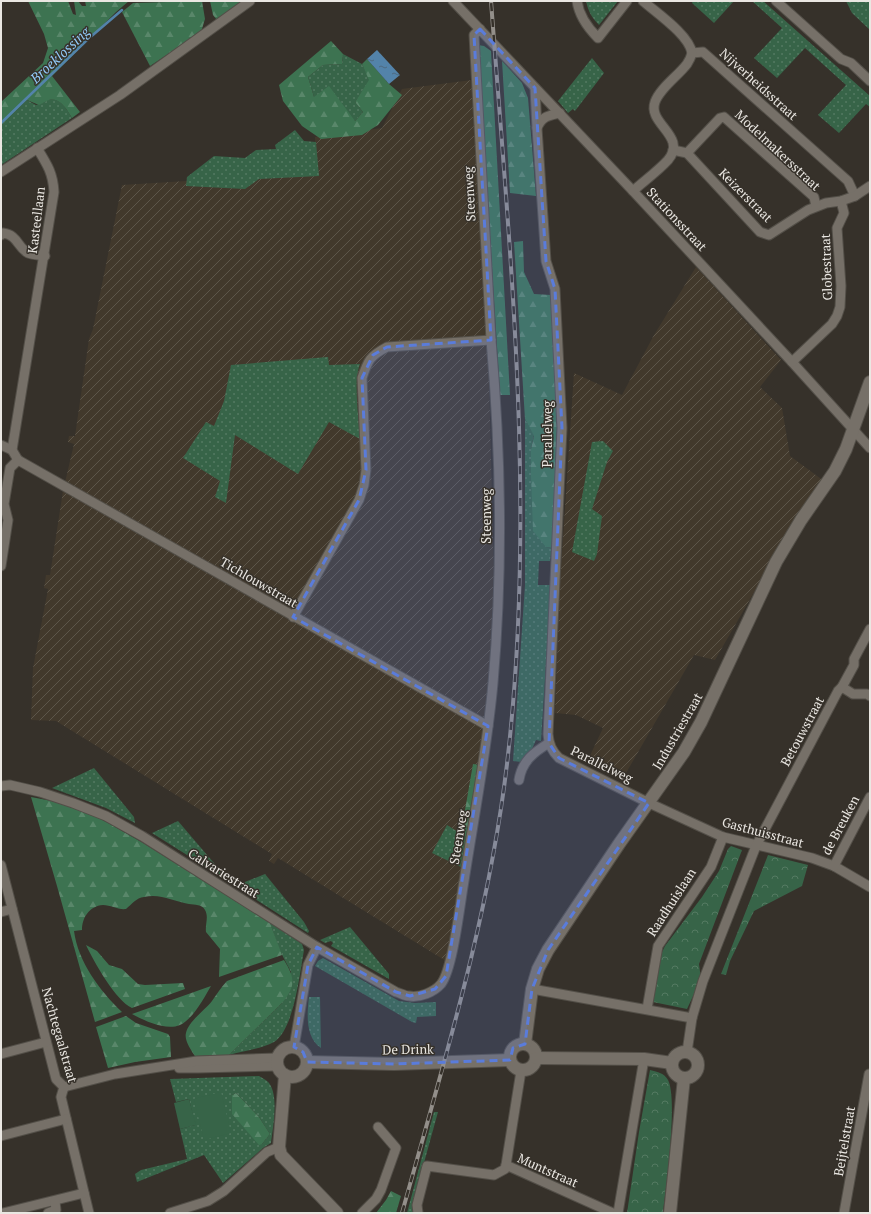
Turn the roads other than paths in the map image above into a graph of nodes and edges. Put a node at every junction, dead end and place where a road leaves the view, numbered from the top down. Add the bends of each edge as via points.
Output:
1 (250, 1) edge
2 (453, 1) edge
3 (578, 1) edge
4 (627, 1) edge
5 (643, 1) edge
6 (776, 1) edge
7 (480, 29) junction
8 (692, 53) junction
9 (870, 81) edge
10 (535, 88) junction
11 (560, 113) junction
12 (537, 128) junction
13 (37, 148) junction
14 (673, 150) junction
15 (687, 153) junction
16 (1, 172) edge
17 (870, 186) edge
18 (633, 191) junction
19 (855, 196) junction
20 (841, 201) junction
21 (816, 206) junction
22 (1, 234) edge
23 (45, 256) junction
24 (491, 340) junction
25 (792, 362) junction
26 (870, 382) edge
27 (853, 429) junction
28 (1, 445) edge
29 (870, 448) edge
30 (12, 450) junction
31 (18, 460) junction
32 (3, 504) edge
33 (1, 566) edge
34 (293, 617) junction
35 (870, 629) edge
36 (842, 687) junction
37 (870, 696) edge
38 (488, 726) junction
39 (549, 743) junction
40 (519, 780) dead end
41 (1, 786) edge
42 (870, 797) edge
43 (649, 803) junction
44 (723, 837) junction
45 (756, 846) junction
46 (1, 865) edge
47 (834, 866) junction
48 (870, 887) edge
49 (12, 909) junction
50 (1, 912) edge
51 (317, 947) junction
52 (532, 989) junction
53 (426, 994) joint
54 (647, 1009) junction
55 (692, 1018) junction
56 (46, 1042) junction
57 (525, 1044) junction
58 (294, 1047) junction
59 (686, 1052) junction
60 (1, 1054) edge
61 (536, 1058) junction
62 (644, 1059) junction
63 (510, 1060) junction
64 (277, 1062) junction
65 (307, 1062) junction
66 (672, 1063) junction
67 (521, 1071) junction
68 (869, 1074) dead end
69 (290, 1076) junction
70 (684, 1078) junction
71 (64, 1087) junction
72 (66, 1119) junction
73 (378, 1127) dead end
74 (1, 1136) edge
75 (279, 1147) junction
76 (506, 1166) junction
77 (84, 1193) junction
78 (55, 1201) junction
79 (3, 1213) edge
80 (48, 1213) edge
81 (89, 1213) edge
82 (170, 1213) edge
83 (337, 1213) edge
84 (362, 1213) edge
85 (418, 1213) edge
86 (613, 1213) edge
87 (618, 1213) edge
88 (670, 1213) edge
89 (844, 1213) edge

1 - 13 street via 120,95
2 - 7 street, Stationsstraat
3 - 4 street via 582,18 598,38
5 - 8 street via 684,36 691,46
6 - 9 street via 841,59 851,63
7 - 10 street, Stationsstraat
7 - 24 street, Steenweg via 474,35
8 - 14 street via 688,64 654,103 657,118 673,140
8 - 19 street, Nijverheidsstraat via 703,52 709,57 848,181
10 - 11 street, Stationsstraat
10 - 12 street, Parallelweg
11 - 12 street via 540,121
11 - 18 street, Stationsstraat
12 - 39 street, Parallelweg via 546,261 555,288 562,428
13 - 16 street
13 - 23 street, Kasteellaan via 47,163 54,186
14 - 15 street
14 - 18 street via 668,159
15 - 21 street, Keizerstraat via 760,232 769,234
15 - 21 street, Modelmakersstraat via 720,118 724,117 814,197
17 - 19 street, Keizerstraat
18 - 25 street, Stationsstraat
19 - 20 street, Keizerstraat
20 - 21 street, Keizerstraat
20 - 25 street, Globestraat via 844,213 837,228 840,307 832,324
22 - 23 street via 10,234 23,250 30,254
23 - 30 street, Kasteellaan
24 - 34 street via 387,347 373,355 366,365 362,378 366,470 364,485 359,500
24 - 38 street, Steenweg via 499,468 499,531 497,633
25 - 27 street, Stationsstraat
26 - 27 street, Industriestraat
27 - 29 street, Stationsstraat
27 - 43 street, Industriestraat via 835,471 776,562 701,722
28 - 30 street
30 - 31 street
31 - 32 street via 10,468
31 - 34 street, Tichlouwstraat
32 - 33 street via 8,520
34 - 38 street, Tichlouwstraat
35 - 36 street, Betouwstraat
36 - 37 street via 853,694
36 - 45 street, Betouwstraat
38 - 53 street, Steenweg via 449,967 441,984
39 - 40 street via 526,761
39 - 43 street, Parallelweg via 552,751 560,758
41 - 51 street, Calvariestraat via 40,792 106,816
42 - 47 street, de Breuken
43 - 44 street, Gasthuisstraat
43 - 52 street, Industriestraat via 548,950 538,969
44 - 45 street, Gasthuisstraat
44 - 54 street, Raadhuislaan via 711,867 658,946
45 - 47 street, Gasthuisstraat via 812,858
45 - 55 street via 703,982
46 - 49 street, Nachtegaalstraat
47 - 48 street, Gasthuisstraat
49 - 50 street
49 - 56 street, Nachtegaalstraat
51 - 53 street, Calvariestraat via 396,992 410,996
51 - 58 street via 308,965
52 - 54 street
52 - 57 street, Industriestraat
54 - 55 street
55 - 59 street
56 - 60 street
56 - 71 street, Nachtegaalstraat via 56,1079
57 - 61 street via 533,1049
57 - 63 street via 513,1048
58 - 64 street via 283,1049
58 - 65 street via 303,1052
59 - 66 street via 677,1054
59 - 70 street via 696,1058 698,1067 695,1074
61 - 62 street
61 - 67 street via 532,1067
62 - 66 street
62 - 87 street
63 - 65 street, De Drink via 394,1064
63 - 67 street via 513,1067
64 - 69 street via 280,1072
64 - 71 street via 197,1061 115,1074
65 - 69 street via 303,1072
66 - 70 street via 674,1073
67 - 76 street
68 - 89 street, Beijtelstraat
69 - 75 street
70 - 88 street
71 - 72 street, Nachtegaalstraat via 61,1097
72 - 74 street
72 - 77 street, Nachtegaalstraat
73 - 84 street via 396,1148 381,1190
75 - 82 street via 267,1152 208,1201
75 - 83 street via 287,1162
76 - 85 street, Muntstraat via 494,1175 427,1166 417,1205
76 - 86 street, Muntstraat
77 - 78 street
77 - 81 street, Nachtegaalstraat
78 - 79 street
78 - 80 street via 56,1210

